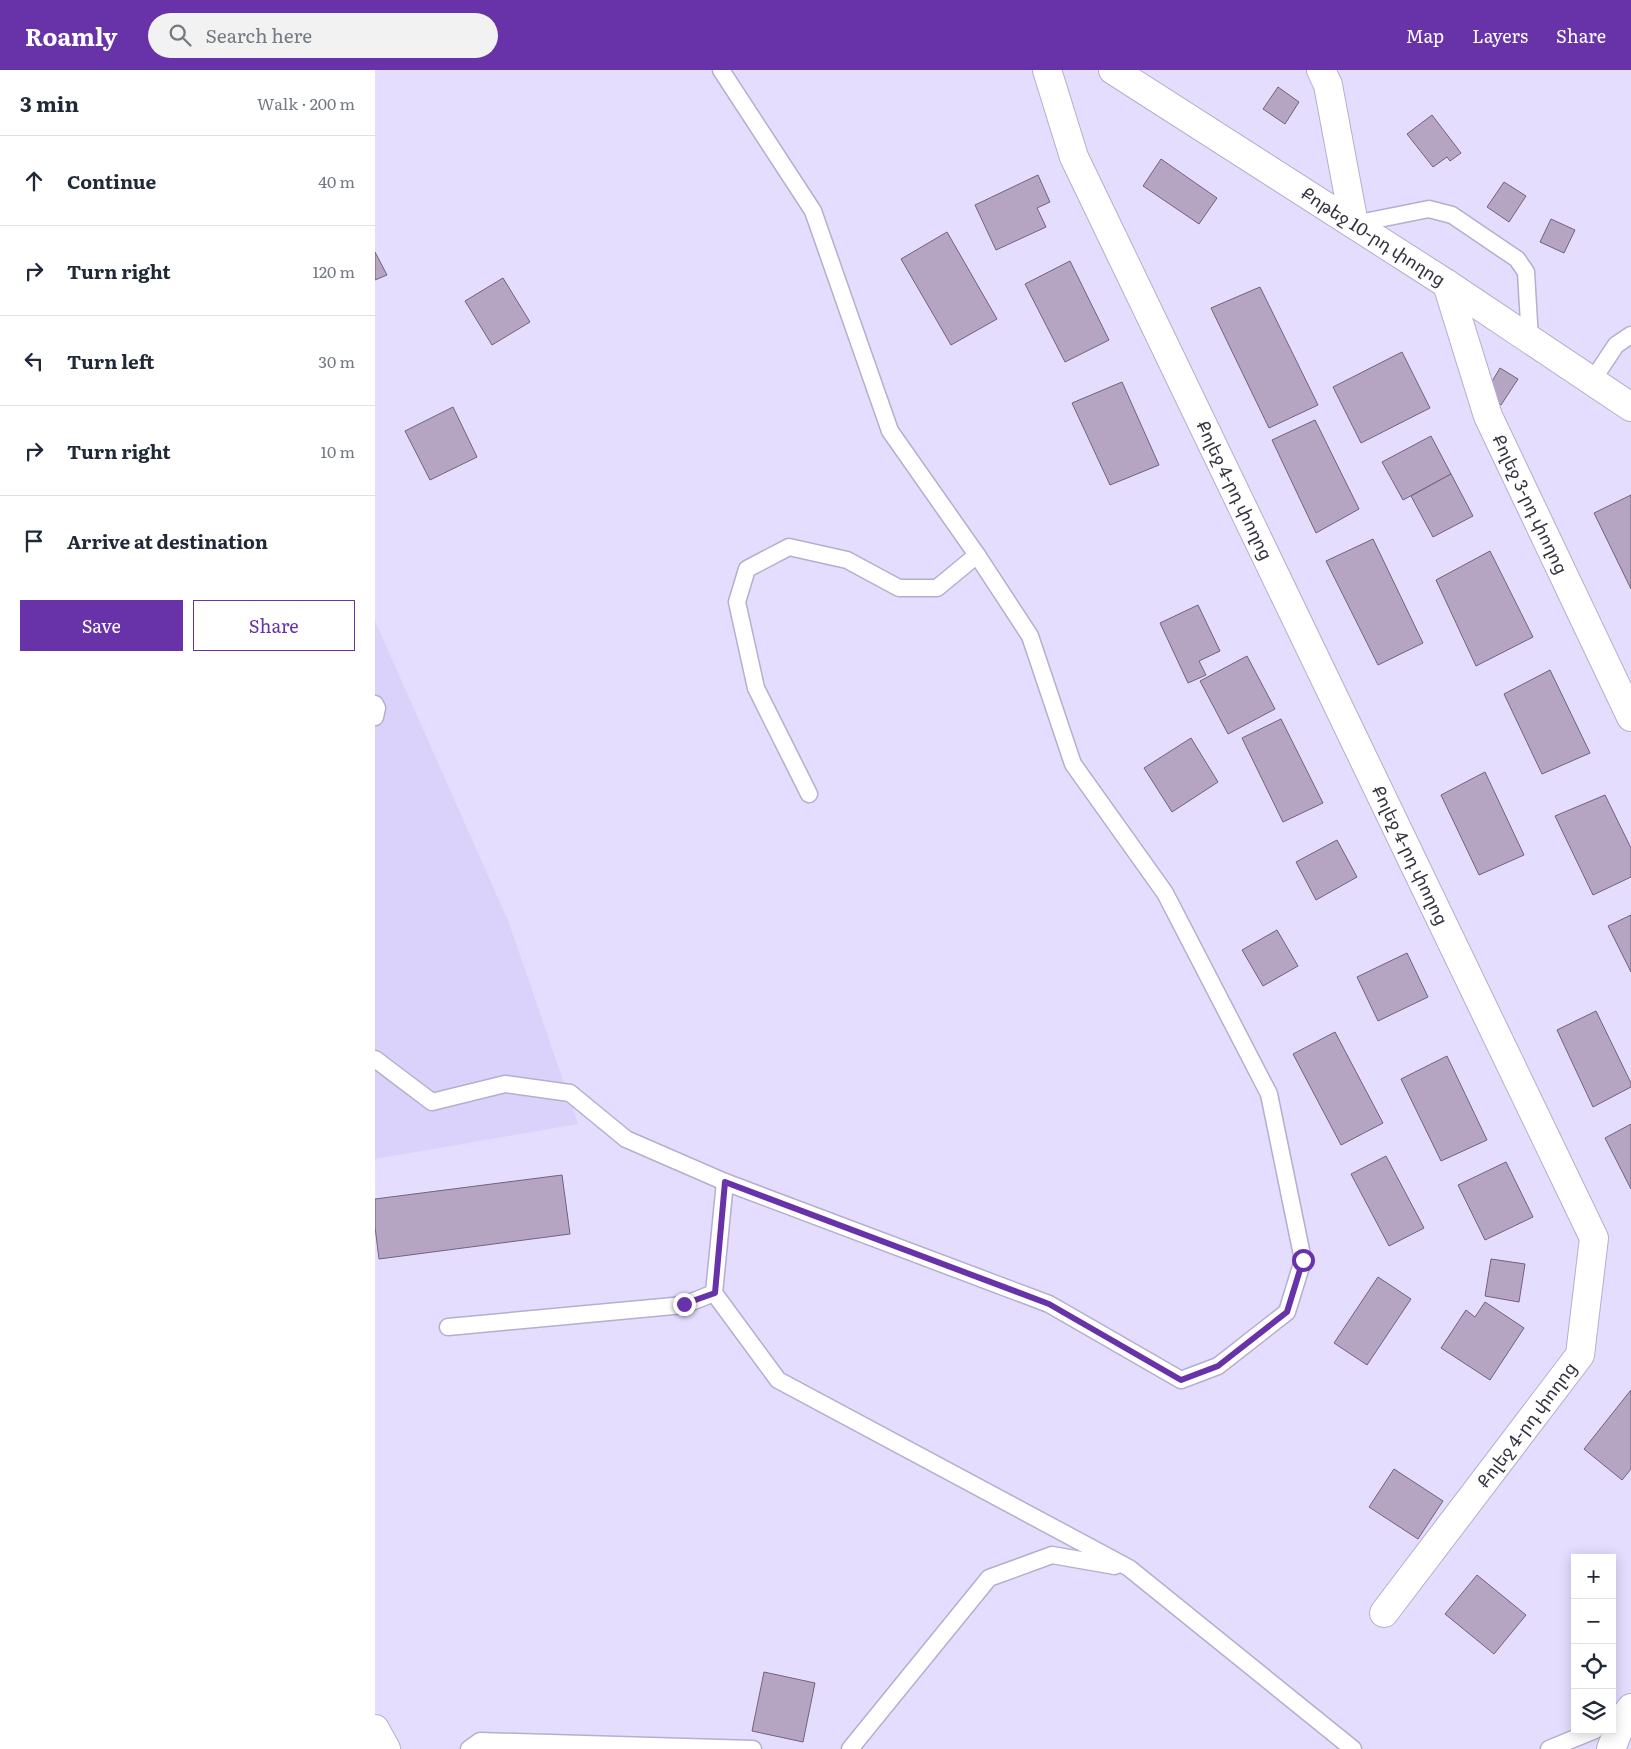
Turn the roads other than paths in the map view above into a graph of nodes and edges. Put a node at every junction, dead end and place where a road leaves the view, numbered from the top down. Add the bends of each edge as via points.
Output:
1 (721, 70) edge
2 (1047, 70) edge
3 (1113, 70) edge
4 (1321, 70) edge
5 (1354, 224) junction
6 (1447, 284) junction
7 (1631, 335) edge
8 (1530, 340) junction
9 (1592, 381) junction
10 (1631, 408) edge
11 (977, 556) junction
12 (375, 704) edge
13 (375, 717) edge
14 (1631, 717) edge
15 (809, 794) dead end
16 (375, 1059) edge
17 (725, 1182) junction
18 (715, 1293) junction
19 (447, 1326) dead end
20 (1129, 1568) junction
21 (1384, 1613) dead end
22 (1622, 1717) edge
23 (375, 1730) edge
24 (1585, 1734) edge
25 (386, 1749) edge
26 (469, 1749) edge
27 (753, 1749) edge
28 (851, 1749) edge
29 (1353, 1749) edge
30 (1549, 1749) edge
31 (1611, 1749) edge

1 - 11 lane via 813,211 890,432
2 - 21 street, Քոլեջ 4-րդ փողոց via 1074,157 1594,1238 1580,1354
3 - 5 street, Քոթեջ 10-րդ փողոց
4 - 5 street via 1328,85
5 - 6 street, Քոթեջ 10-րդ փողոց
5 - 8 lane via 1429,209 1453,215 1517,259 1526,272
6 - 8 street, Քոթեջ 10-րդ փողոց
6 - 14 street, Քոլեջ 3-րդ փողոց via 1488,416
7 - 9 lane via 1616,344
8 - 9 street, Քոթեջ 10-րդ փողոց
9 - 10 street, Քոթեջ 10-րդ փողոց
11 - 15 lane via 937,588 899,588 847,560 789,547 747,569 737,602 756,688
11 - 17 lane via 1030,636 1073,764 1165,892 1269,1094 1303,1260 1287,1312 1218,1366 1181,1380 1049,1304
12 - 13 lane
16 - 17 lane via 433,1102 505,1084 570,1093 626,1139
17 - 18 lane
18 - 19 lane via 684,1304
18 - 20 lane via 778,1380
20 - 28 lane via 1052,1555 989,1578
20 - 29 lane
22 - 31 street
23 - 25 street
24 - 30 lane
26 - 27 lane via 480,1741

